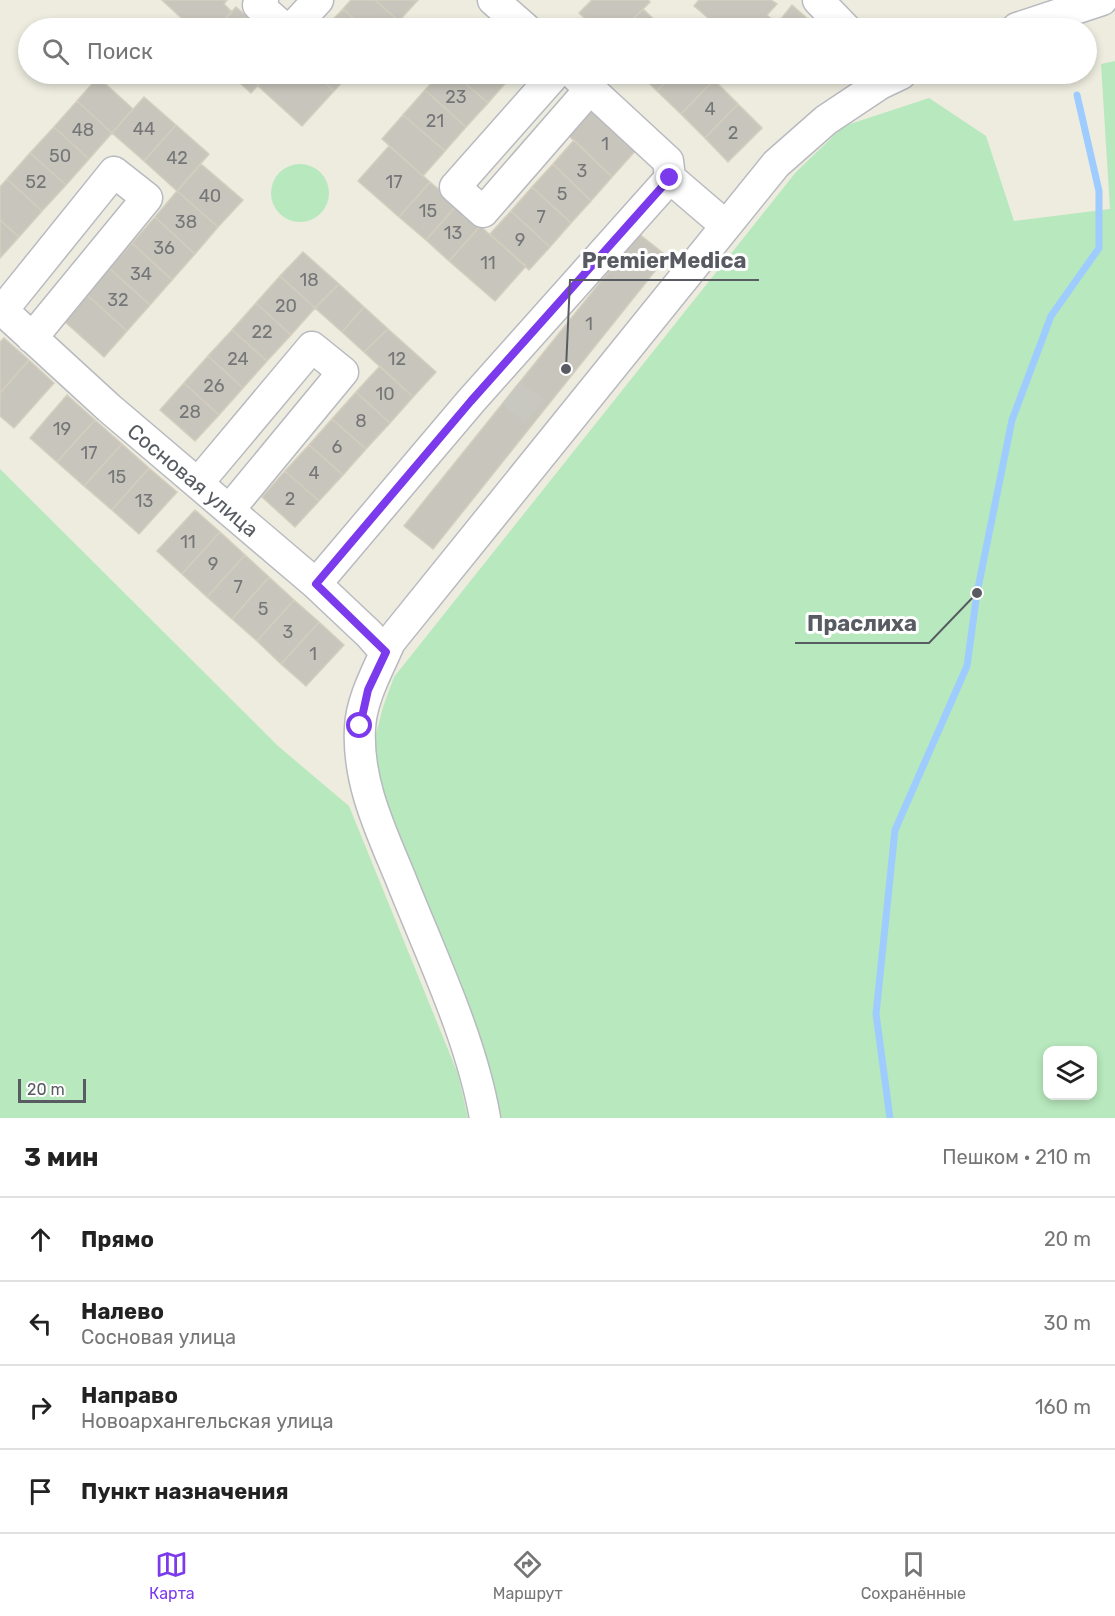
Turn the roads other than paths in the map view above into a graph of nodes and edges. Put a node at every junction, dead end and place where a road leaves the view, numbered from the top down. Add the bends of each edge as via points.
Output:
1 (263, 0) edge
2 (318, 0) edge
3 (493, 0) edge
4 (818, 0) edge
5 (1102, 0) edge
6 (273, 18) edge
7 (301, 18) edge
8 (514, 18) edge
9 (835, 18) edge
10 (1047, 18) edge
11 (546, 84) edge
12 (580, 84) edge
13 (585, 84) edge
14 (876, 84) edge
15 (670, 178) junction
16 (726, 226) junction
17 (1, 309) edge
18 (32, 338) junction
19 (198, 483) junction
20 (229, 510) junction
21 (316, 584) junction
22 (386, 652) junction
23 (485, 1118) edge

1 - 6 street via 258,5
2 - 7 street
3 - 8 street
4 - 9 street
5 - 10 street
11 - 12 street via 455,188 483,212
13 - 15 street via 668,161
14 - 16 street via 826,120 776,164
15 - 16 street
15 - 21 street via 502,385 471,401
16 - 22 street via 549,423
17 - 18 street, Сосновая улица
17 - 18 street via 114,172 147,198
18 - 19 street, Сосновая улица
19 - 20 street, Сосновая улица
19 - 20 street via 312,347 343,372
20 - 21 street, Сосновая улица
21 - 22 street, Сосновая улица
22 - 23 street via 368,690 360,726 361,768 372,809 457,1019

